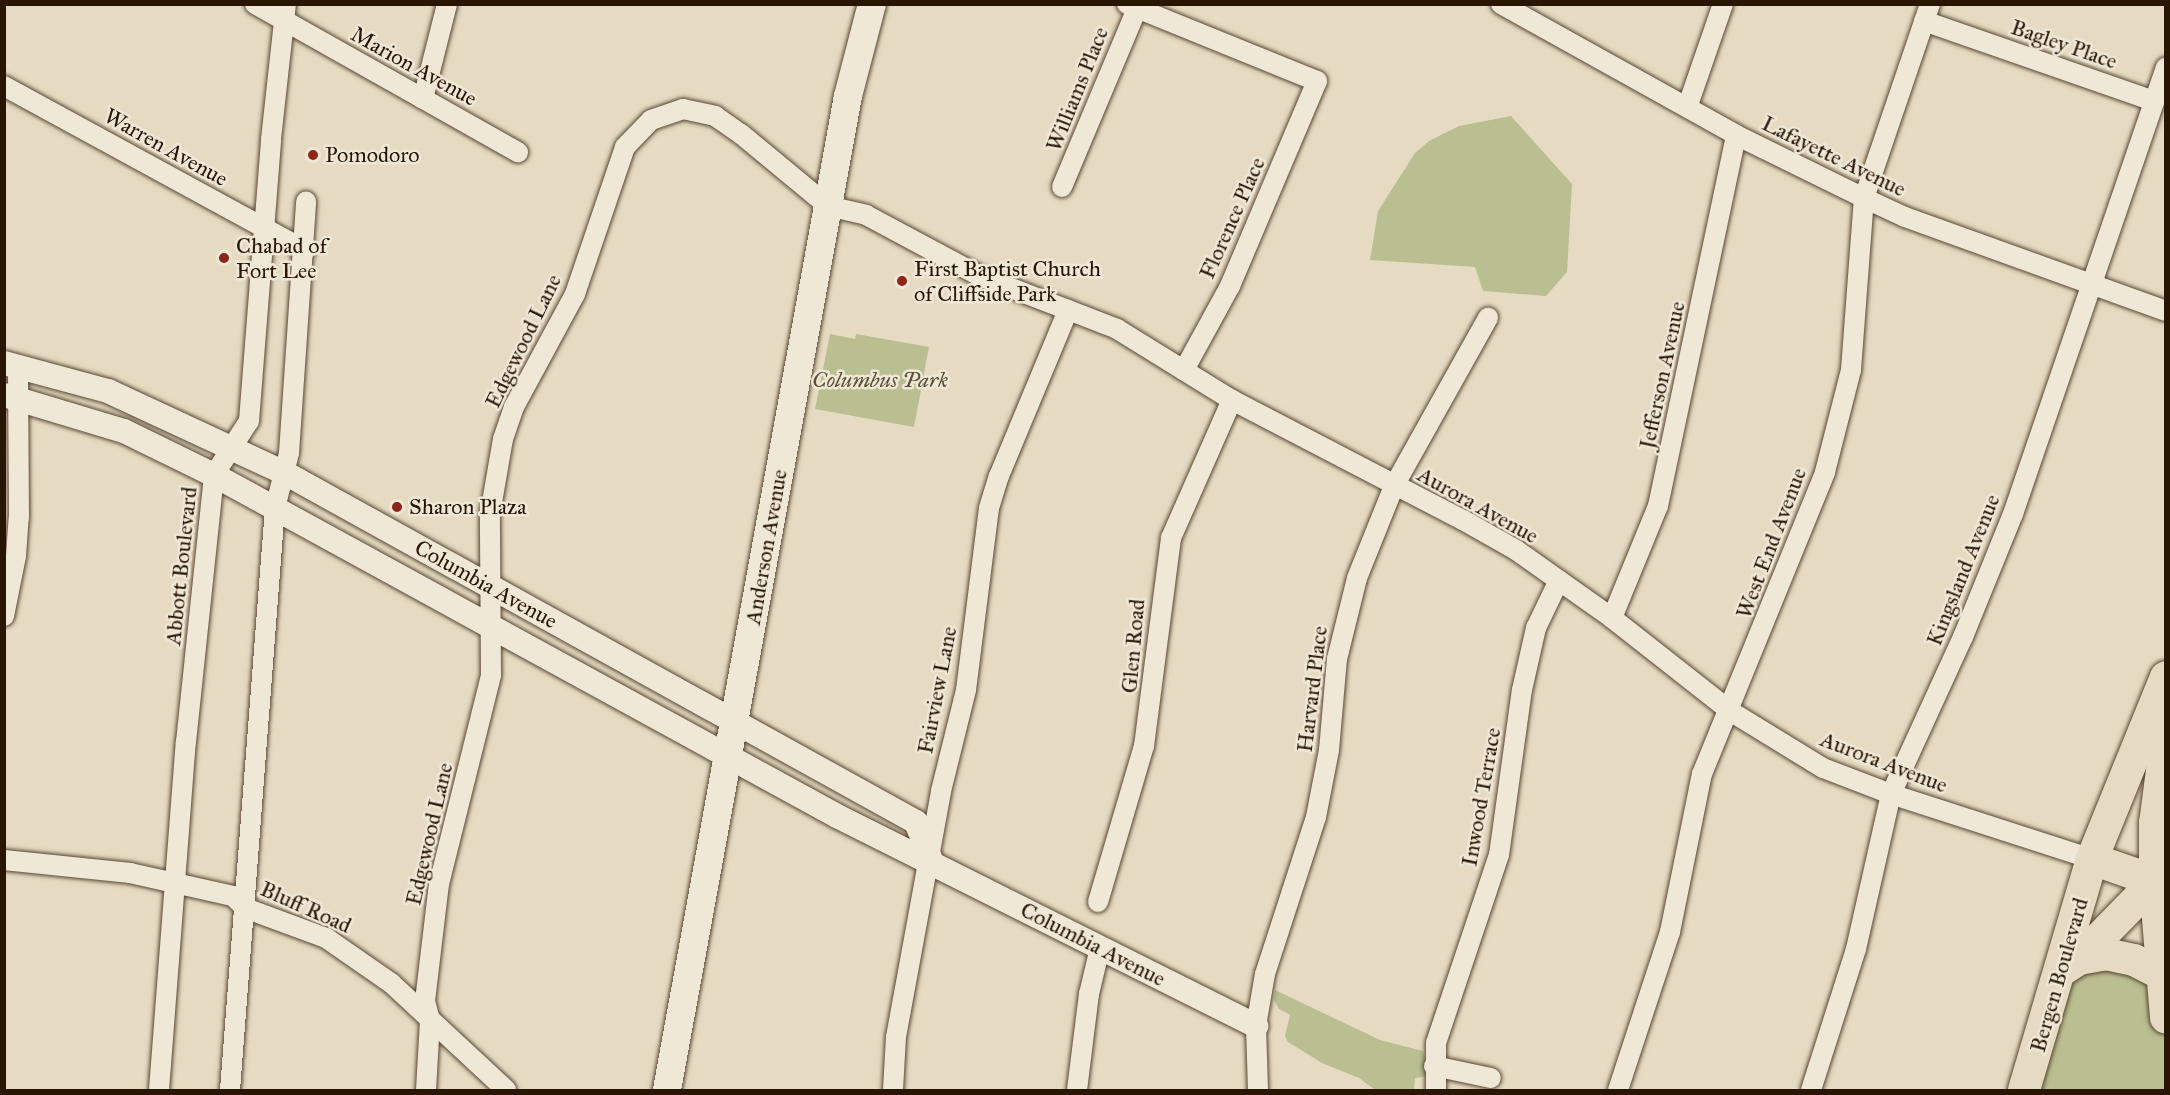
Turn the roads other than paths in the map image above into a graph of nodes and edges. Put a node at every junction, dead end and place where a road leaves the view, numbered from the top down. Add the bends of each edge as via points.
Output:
1 (255, 4) edge
2 (447, 4) edge
3 (872, 4) edge
4 (1723, 4) edge
5 (1508, 6) edge
6 (1132, 7) edge
7 (284, 12) edge
8 (1927, 13) edge
9 (2166, 68) edge
10 (4, 86) edge
11 (423, 99) junction
12 (2154, 101) junction
13 (1688, 105) junction
14 (1736, 135) junction
15 (518, 152) dead end
16 (1062, 187) dead end
17 (1863, 198) junction
18 (306, 202) dead end
19 (828, 206) junction
20 (265, 229) junction
21 (305, 250) junction
22 (2092, 287) junction
23 (1068, 310) junction
24 (2166, 311) edge
25 (1488, 318) dead end
26 (11, 364) edge
27 (1184, 370) junction
28 (10, 396) edge
29 (1232, 400) junction
30 (232, 447) junction
31 (285, 473) junction
32 (214, 475) junction
33 (1394, 486) junction
34 (275, 508) junction
35 (1558, 580) junction
36 (488, 586) junction
37 (4, 616) edge
38 (1612, 618) junction
39 (493, 628) junction
40 (2166, 677) edge
41 (1730, 711) junction
42 (734, 721) junction
43 (2166, 740) edge
44 (727, 753) junction
45 (1891, 794) junction
46 (2092, 859) junction
47 (4, 860) edge
48 (931, 860) junction
49 (2155, 881) junction
50 (176, 882) junction
51 (1098, 902) dead end
52 (245, 908) junction
53 (1100, 948) junction
54 (2070, 964) junction
55 (2160, 973) junction
56 (2166, 1018) edge
57 (430, 1020) junction
58 (1256, 1026) junction
59 (1434, 1066) junction
60 (1491, 1078) dead end
61 (159, 1090) edge
62 (230, 1090) edge
63 (426, 1090) edge
64 (506, 1090) edge
65 (667, 1090) edge
66 (893, 1090) edge
67 (1077, 1090) edge
68 (1258, 1090) edge
69 (1436, 1090) edge
70 (1618, 1090) edge
71 (1811, 1090) edge
72 (2024, 1090) edge

1 - 7 street, Marion Avenue
2 - 11 street
3 - 19 main road, Anderson Avenue via 848,96
4 - 13 street
5 - 13 street, Lafayette Avenue
6 - 16 street, Williams Place
6 - 27 street, Florence Place via 1317,81 1230,286
7 - 11 street, Marion Avenue
7 - 20 street, Abbott Boulevard
8 - 12 street, Bagley Place
8 - 17 street, West End Avenue
9 - 12 street, Kingsland Avenue
10 - 20 street, Warren Avenue
11 - 15 street, Marion Avenue
12 - 22 street, Kingsland Avenue
13 - 14 street, Lafayette Avenue
14 - 17 street, Lafayette Avenue
14 - 38 street, Jefferson Avenue via 1658,506
17 - 22 street, Lafayette Avenue
17 - 41 street, West End Avenue via 1857,323 1841,416 1809,517
18 - 21 street
19 - 23 street, Aurora Avenue via 866,215 980,276
19 - 36 street, Edgewood Lane via 741,134 715,116 699,111 683,109 651,120 626,147 577,288 514,407 503,439 490,514
19 - 42 main road, Anderson Avenue
20 - 21 street, Warren Avenue
20 - 30 street, Abbott Boulevard via 249,420
21 - 31 street
22 - 24 street, Lafayette Avenue
22 - 45 street, Kingsland Avenue via 2013,514 1963,637
23 - 27 street, Aurora Avenue via 1117,329
23 - 48 street, Fairview Lane via 989,507 966,690 941,790
25 - 33 street, Harvard Place
26 - 28 street
26 - 30 street, Columbia Avenue via 108,391
27 - 29 street, Aurora Avenue
28 - 32 street, Columbia Avenue via 124,430
28 - 37 street via 19,517
29 - 33 street, Aurora Avenue
29 - 51 street, Glen Road via 1171,538 1144,746
30 - 31 street, Columbia Avenue
30 - 32 street, Abbott Boulevard
31 - 34 street
31 - 36 street, Columbia Avenue
32 - 34 street, Columbia Avenue
32 - 50 street, Abbott Boulevard via 186,742
33 - 35 street, Aurora Avenue via 1463,520
33 - 58 street, Harvard Place via 1345,618 1329,750 1316,817 1265,974
34 - 39 street, Columbia Avenue
34 - 52 street
35 - 38 street, Aurora Avenue
35 - 59 street, Inwood Terrace via 1536,628 1522,690 1499,855 1436,1043
36 - 39 street, Edgewood Lane
36 - 42 street, Columbia Avenue
38 - 41 street, Aurora Avenue
39 - 44 street, Columbia Avenue
39 - 57 street, Edgewood Lane via 483,715 439,884 425,1001
40 - 46 main road, Bergen Boulevard
41 - 45 street, Aurora Avenue via 1823,768
41 - 70 street, West End Avenue via 1693,801 1670,932
42 - 44 main road, Anderson Avenue
42 - 48 street, Columbia Avenue via 916,822
43 - 49 main road via 2155,823
44 - 48 street, Columbia Avenue via 904,851
44 - 65 main road, Anderson Avenue
45 - 46 street, Aurora Avenue
45 - 71 street, Kingsland Avenue via 1856,949
46 - 49 main road
46 - 54 main road, Bergen Boulevard
47 - 50 street, Bluff Road
48 - 53 street, Columbia Avenue
48 - 66 street, Fairview Lane via 896,1037
49 - 54 main road
49 - 55 main road
50 - 52 street, Bluff Road via 233,896
50 - 61 street, Abbott Boulevard
52 - 57 street, Bluff Road via 336,944 392,983
52 - 62 street
53 - 58 street, Columbia Avenue
53 - 67 street via 1089,994
54 - 55 main road via 2106,954 2134,960
54 - 72 main road, Bergen Boulevard
55 - 56 main road
57 - 63 street, Edgewood Lane
57 - 64 street, Bluff Road
58 - 68 street, Harvard Place
59 - 60 street
59 - 69 street, Inwood Terrace

